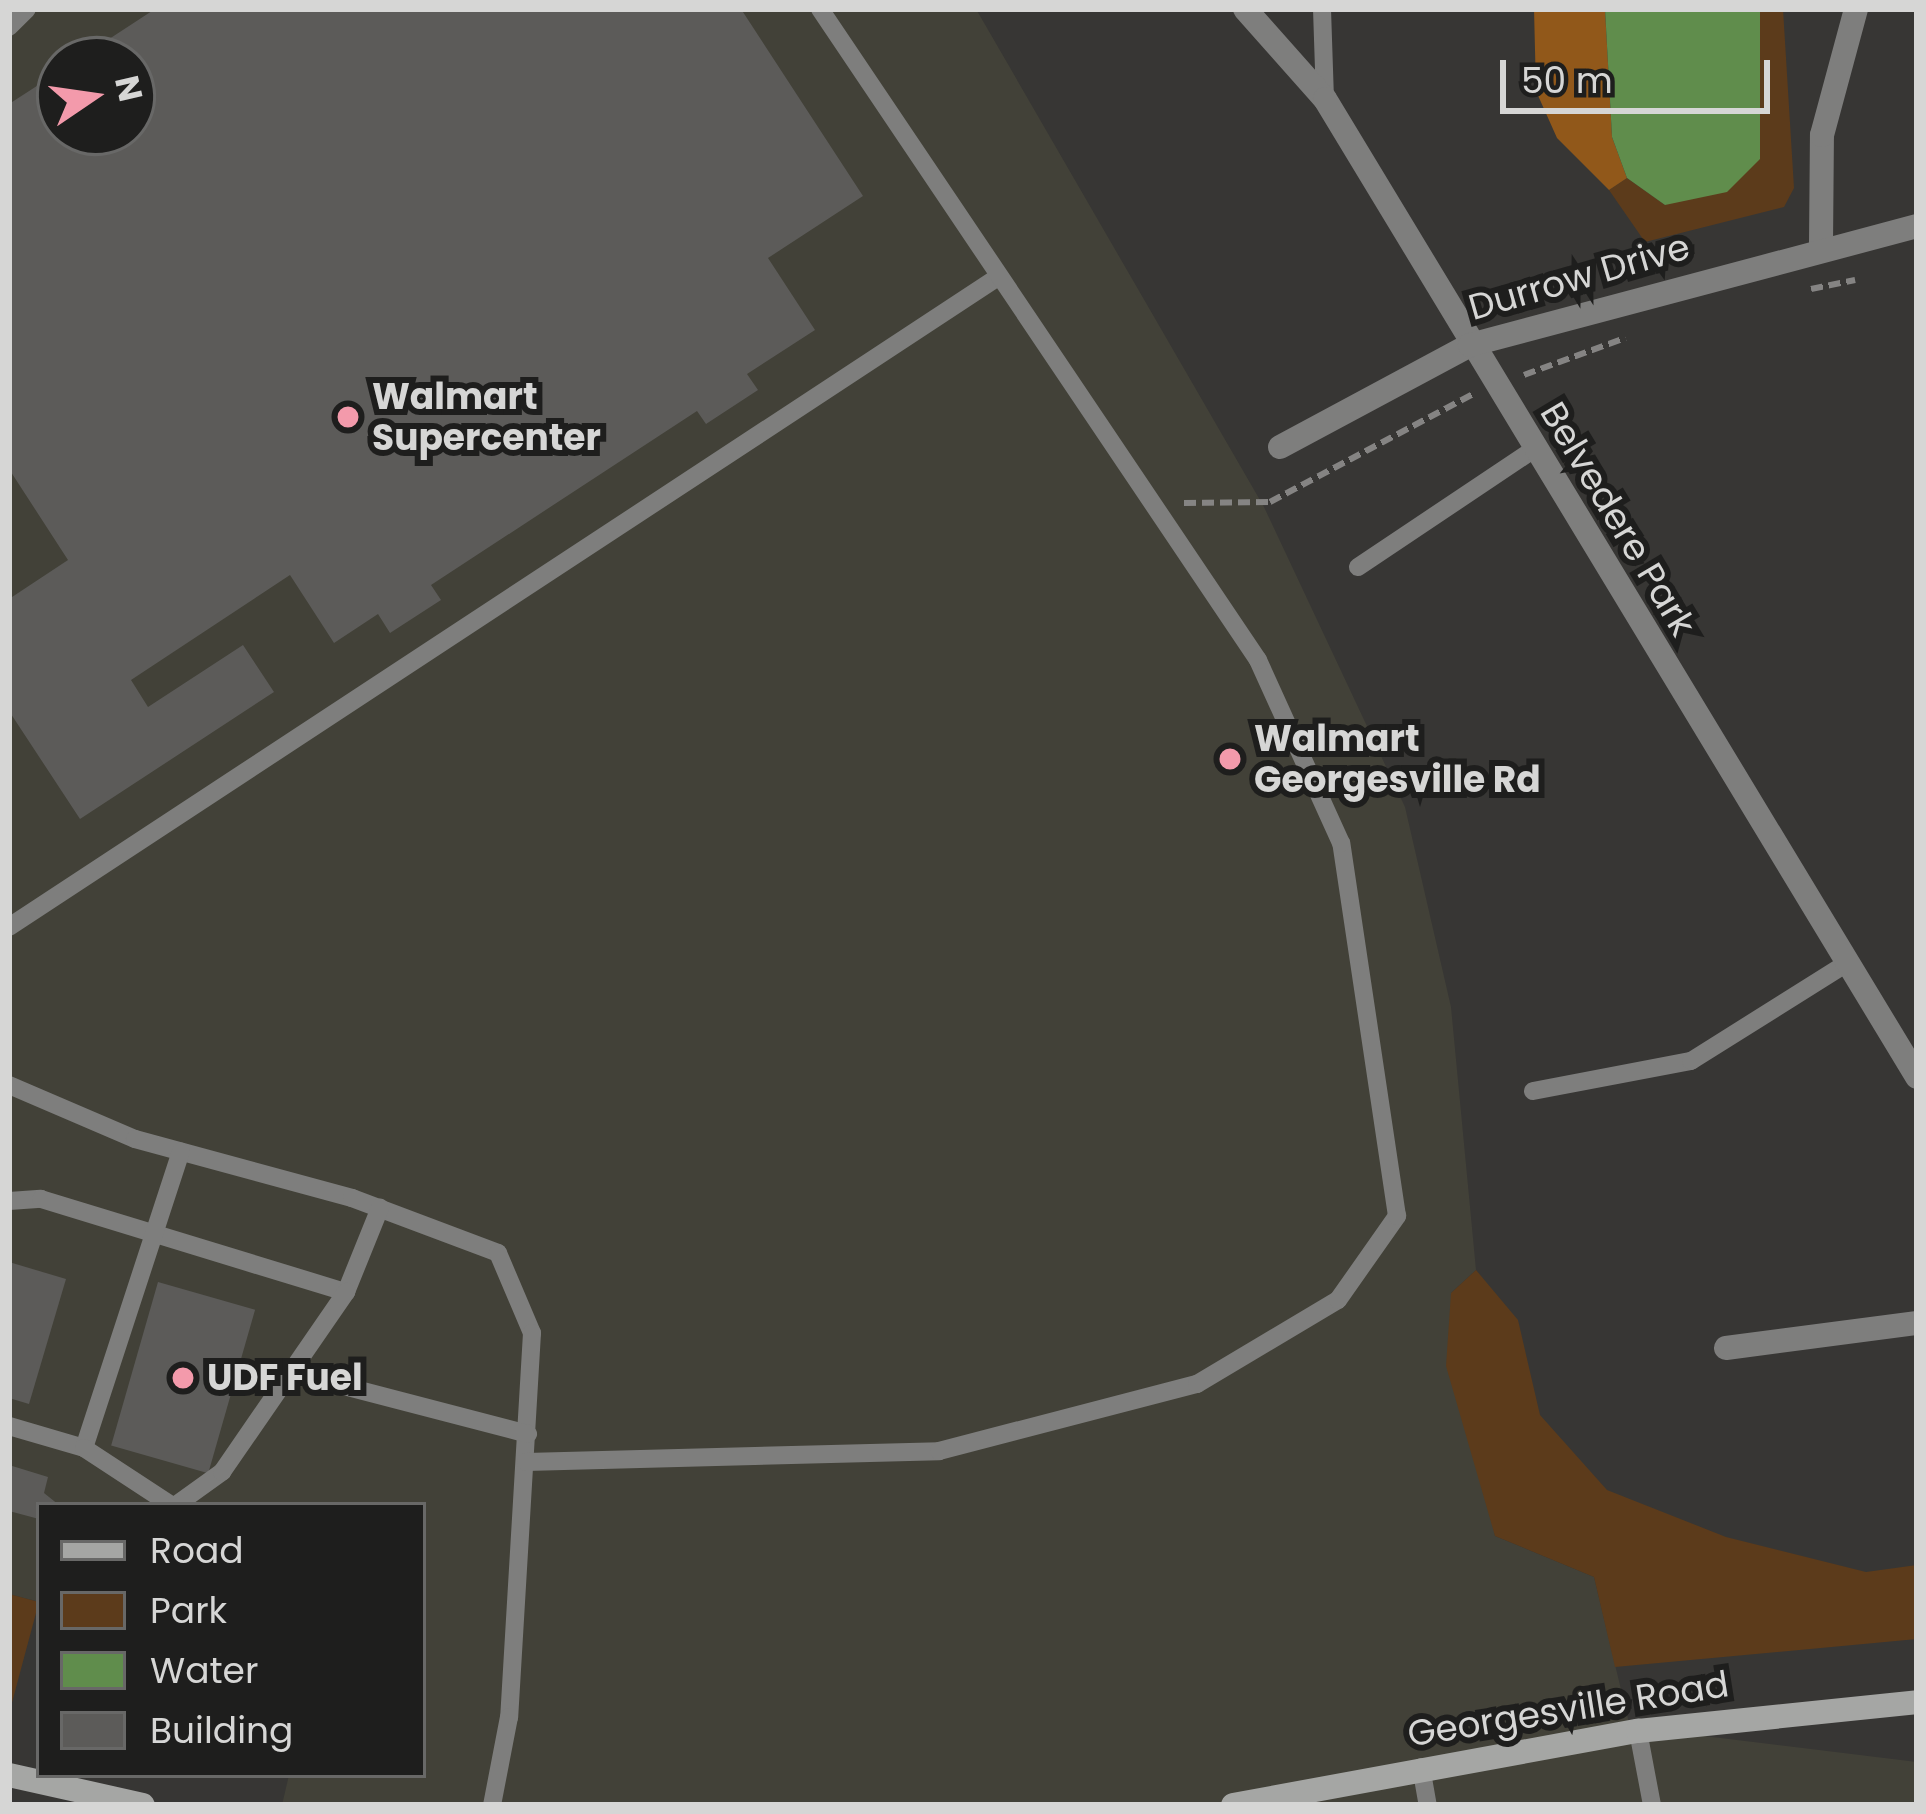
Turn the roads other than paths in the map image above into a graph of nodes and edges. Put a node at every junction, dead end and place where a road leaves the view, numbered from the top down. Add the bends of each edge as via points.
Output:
1 (27, 9) edge
2 (820, 9) edge
3 (1245, 9) edge
4 (1322, 9) edge
5 (1856, 9) edge
6 (9, 27) edge
7 (1325, 99) junction
8 (1917, 226) edge
9 (1822, 244) junction
10 (998, 277) junction
11 (1470, 345) junction
12 (1280, 447) dead end
13 (1533, 450) junction
14 (1358, 567) dead end
15 (9, 927) edge
16 (1847, 963) junction
17 (1917, 1077) edge
18 (9, 1084) edge
19 (1533, 1091) dead end
20 (181, 1151) junction
21 (9, 1201) edge
22 (380, 1208) junction
23 (154, 1235) junction
24 (346, 1292) junction
25 (1917, 1323) edge
26 (1726, 1348) dead end
27 (290, 1372) junction
28 (9, 1426) edge
29 (528, 1435) junction
30 (84, 1448) junction
31 (526, 1462) junction
32 (169, 1502) edge
33 (178, 1502) edge
34 (1917, 1702) edge
35 (1638, 1731) junction
36 (1420, 1767) junction
37 (9, 1775) edge
38 (143, 1805) edge
39 (492, 1805) edge
40 (1233, 1805) edge
41 (1428, 1805) edge
42 (1652, 1805) edge

1 - 6 lane
2 - 10 lane
3 - 7 street, Belvedere Park
4 - 7 lane
5 - 9 street via 1822,135
7 - 11 street, Belvedere Park
8 - 9 street, Durrow Drive
9 - 11 street, Durrow Drive
10 - 15 lane
10 - 31 lane via 1258,660 1341,843 1397,1216 1338,1300 1198,1384 939,1451
11 - 12 street, Durrow Drive
11 - 13 street, Belvedere Park
13 - 14 lane
13 - 16 street, Belvedere Park
16 - 17 street, Belvedere Park
16 - 19 lane via 1691,1061
18 - 20 lane
20 - 22 lane
20 - 23 lane
21 - 23 lane via 41,1199
22 - 24 lane
22 - 29 lane via 498,1253 532,1333
23 - 24 lane
23 - 30 lane
24 - 27 lane
25 - 26 street
27 - 29 lane
27 - 33 lane via 221,1472
28 - 30 lane
29 - 31 lane
30 - 32 lane
31 - 39 lane
34 - 35 main road, Georgesville Road
35 - 36 main road, Georgesville Road
35 - 42 lane
36 - 40 main road, Georgesville Road
36 - 41 lane
37 - 38 main road

